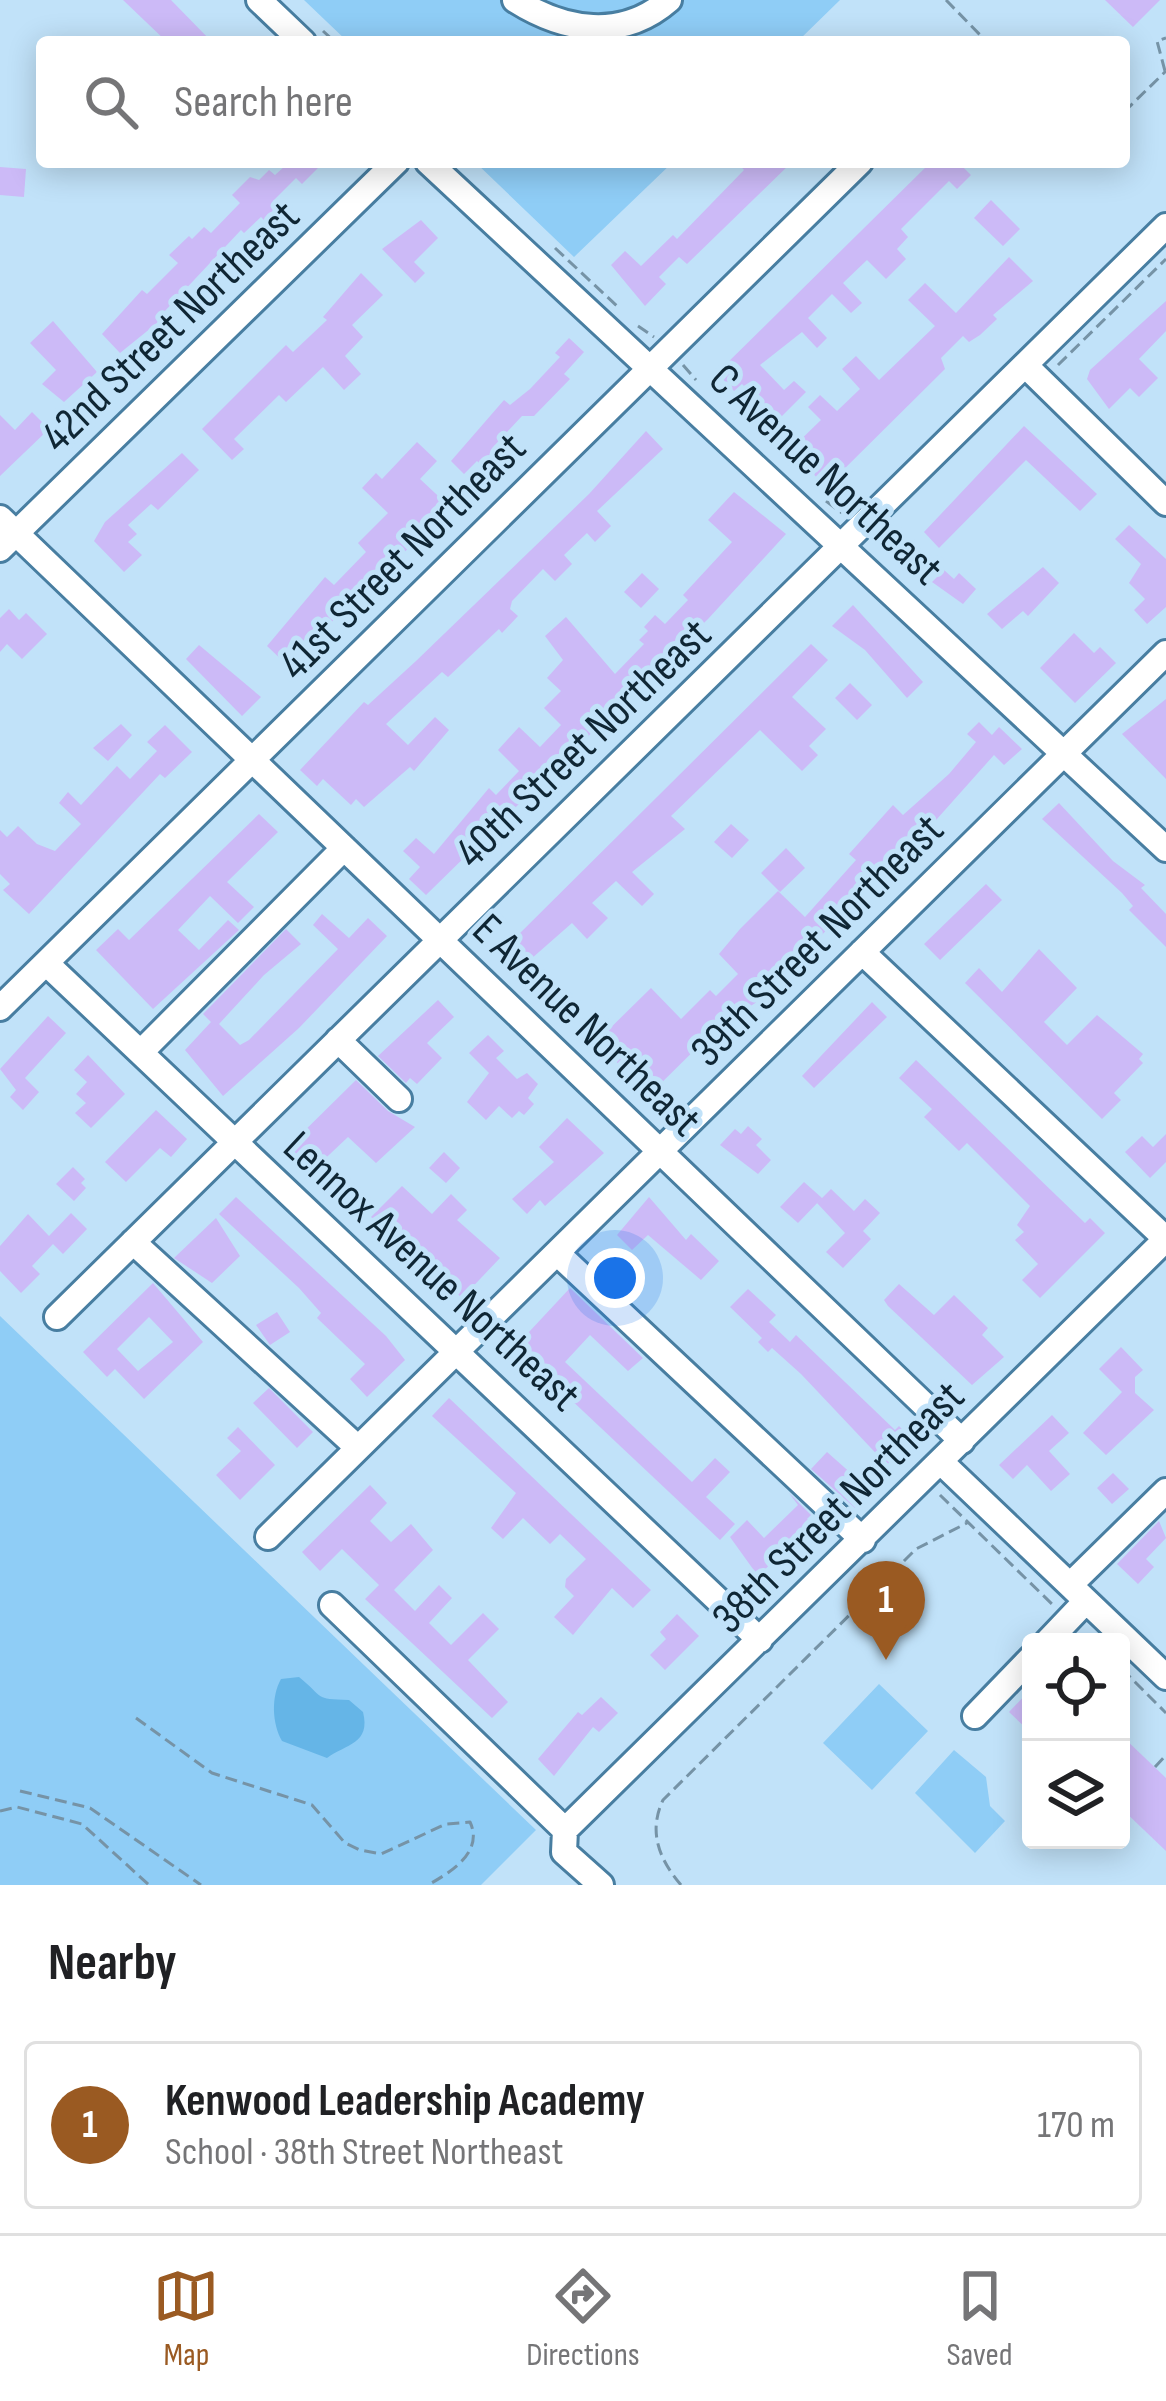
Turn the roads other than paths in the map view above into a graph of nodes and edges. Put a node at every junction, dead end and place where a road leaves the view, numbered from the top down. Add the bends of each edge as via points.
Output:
1 (259, 0) edge
2 (515, 0) edge
3 (669, 0) edge
4 (297, 36) edge
5 (390, 168) edge
6 (435, 168) edge
7 (854, 168) edge
8 (1166, 226) edge
9 (653, 366) junction
10 (1037, 370) junction
11 (1166, 503) edge
12 (5, 534) edge
13 (842, 545) junction
14 (1166, 653) edge
15 (1065, 753) junction
16 (252, 760) junction
17 (344, 848) junction
18 (1166, 849) edge
19 (440, 940) junction
20 (862, 952) junction
21 (46, 963) junction
22 (0, 1008) edge
23 (338, 1040) junction
24 (141, 1052) junction
25 (399, 1099) dead end
26 (236, 1141) junction
27 (660, 1151) junction
28 (1166, 1239) edge
29 (133, 1242) junction
30 (557, 1252) junction
31 (57, 1317) dead end
32 (458, 1349) junction
33 (962, 1441) junction
34 (358, 1448) junction
35 (939, 1475) junction
36 (1166, 1491) edge
37 (268, 1537) dead end
38 (863, 1540) junction
39 (1075, 1602) junction
40 (332, 1605) dead end
41 (1053, 1633) edge
42 (760, 1640) junction
43 (1022, 1667) edge
44 (1166, 1677) edge
45 (975, 1716) dead end
46 (565, 1831) junction
47 (601, 1885) edge

1 - 4 street
2 - 3 street via 591,31
5 - 12 street, 42nd Street Northeast
6 - 9 street, C Avenue Northeast
7 - 9 street, 41st Street Northeast
8 - 10 street, 40th Street Northeast
9 - 13 street, C Avenue Northeast
9 - 16 street, 41st Street Northeast
10 - 11 street
10 - 13 street, 40th Street Northeast
12 - 16 street, E Avenue Northeast
13 - 15 street, C Avenue Northeast
13 - 19 street, 40th Street Northeast
14 - 15 street, 39th Street Northeast
15 - 18 street, C Avenue Northeast
15 - 20 street, 39th Street Northeast
16 - 17 street, E Avenue Northeast
16 - 21 street, 41st Street Northeast
17 - 19 street, E Avenue Northeast
17 - 24 street
19 - 23 street, 40th Street Northeast
19 - 27 street, E Avenue Northeast
20 - 27 street, 39th Street Northeast
20 - 28 street
21 - 22 street, 41st Street Northeast
21 - 24 street, Lennox Avenue Northeast
23 - 25 street
23 - 26 street, 40th Street Northeast
24 - 26 street, Lennox Avenue Northeast
26 - 29 street, 40th Street Northeast
26 - 32 street, Lennox Avenue Northeast
27 - 30 street, 39th Street Northeast
27 - 33 street, E Avenue Northeast
28 - 33 street, 38th Street Northeast
29 - 31 street, 40th Street Northeast
29 - 34 street
30 - 32 street, 39th Street Northeast
30 - 38 street
32 - 34 street, 39th Street Northeast
32 - 42 street, Lennox Avenue Northeast
33 - 35 street, 38th Street Northeast
34 - 37 street, 39th Street Northeast
35 - 38 street, 38th Street Northeast
35 - 39 street
36 - 39 street
38 - 42 street, 38th Street Northeast
39 - 41 street
39 - 44 street
40 - 46 street
42 - 46 street, 38th Street Northeast
43 - 45 street
46 - 47 street via 564,1852

